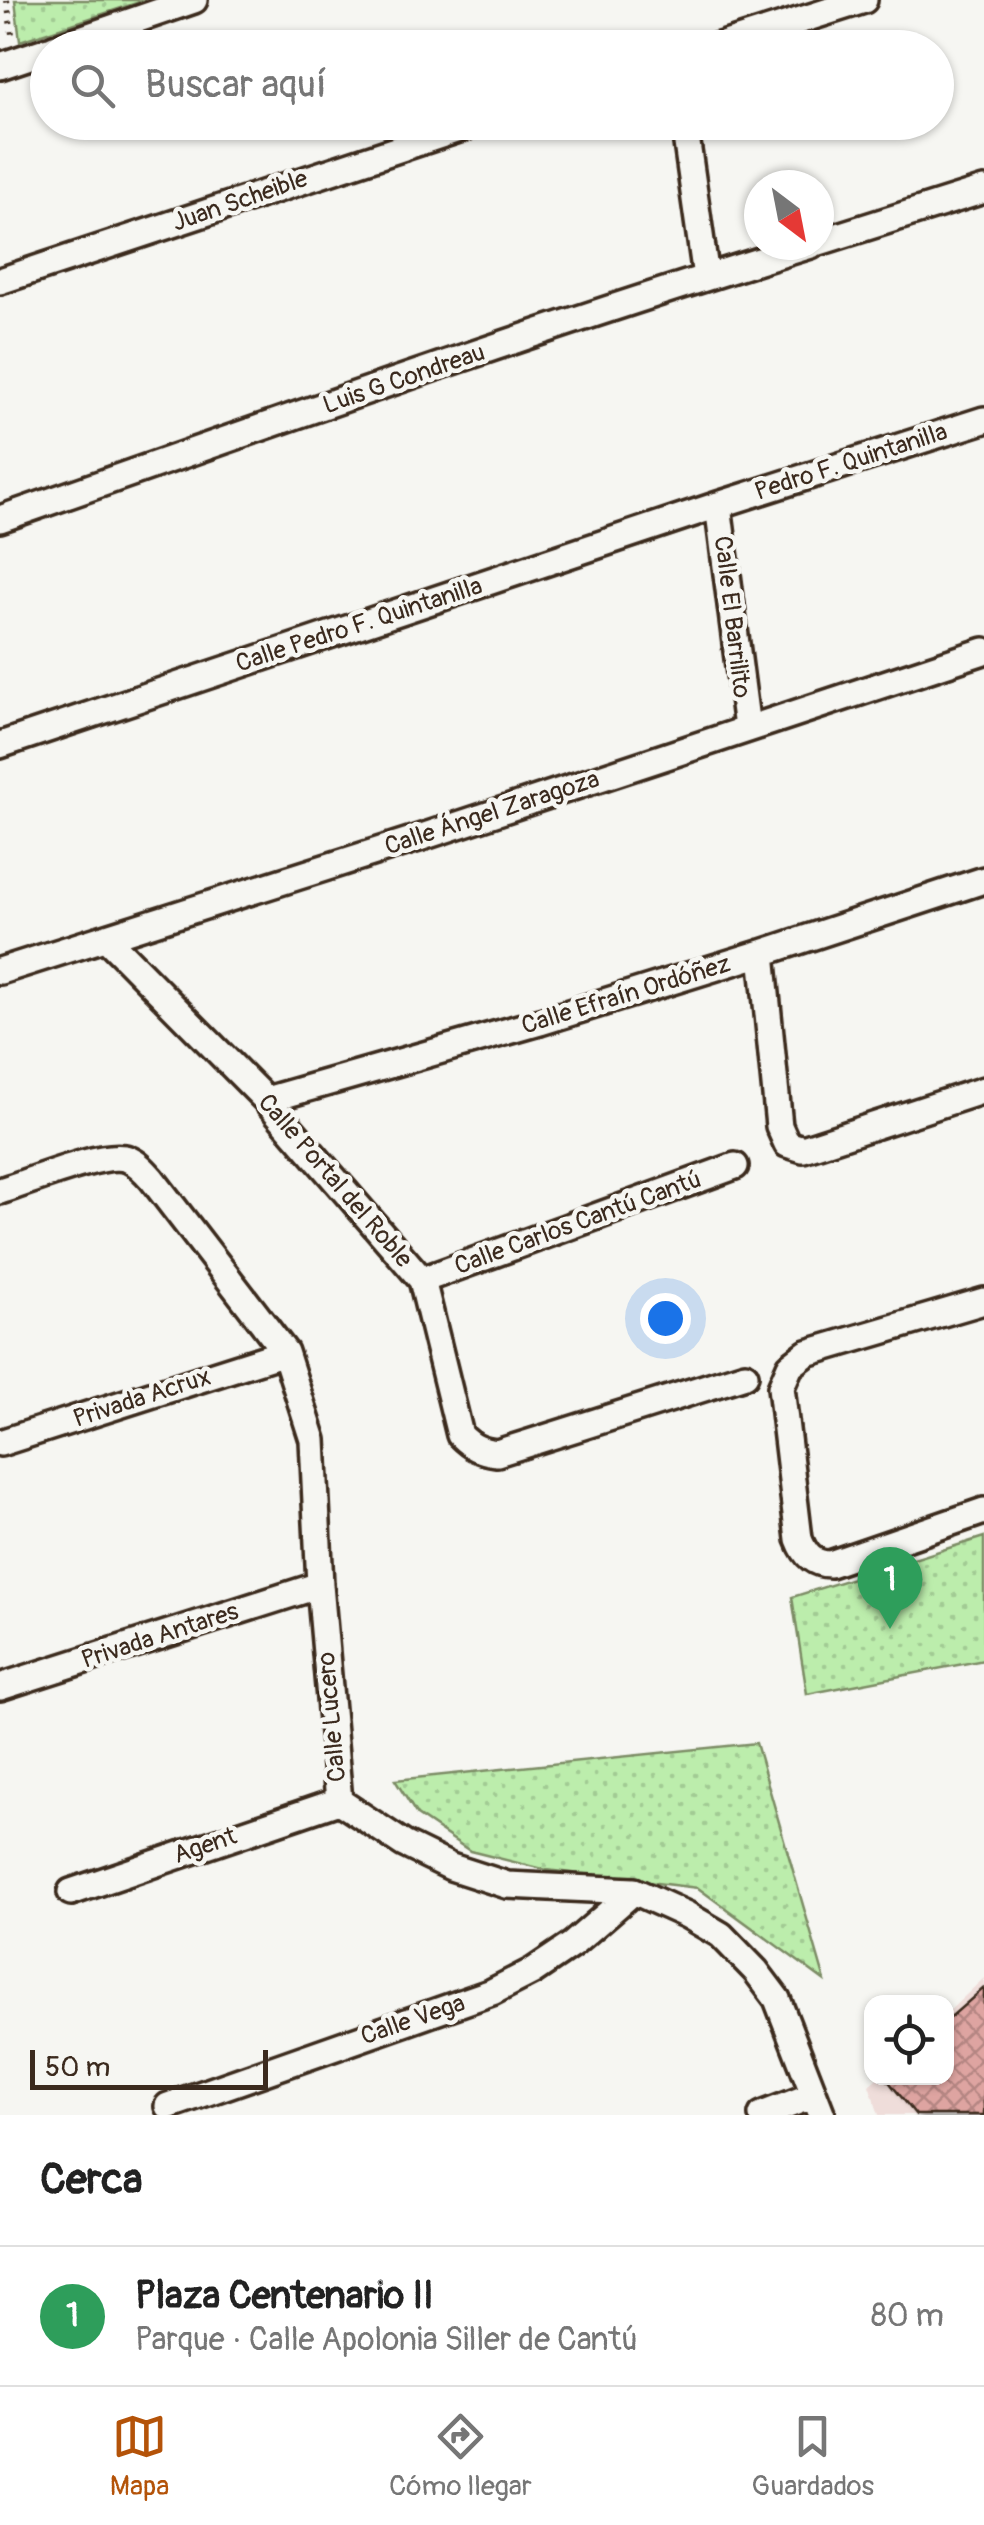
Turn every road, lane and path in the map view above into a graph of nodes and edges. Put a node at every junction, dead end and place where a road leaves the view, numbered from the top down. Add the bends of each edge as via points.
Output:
1 (7, 0) edge
2 (194, 0) edge
3 (864, 0) edge
4 (106, 30) edge
5 (770, 30) edge
6 (7, 56) edge
7 (426, 140) edge
8 (687, 140) edge
9 (984, 190) edge
10 (834, 237) edge
11 (761, 260) edge
12 (706, 277) junction
13 (0, 282) edge
14 (984, 420) edge
15 (718, 505) junction
16 (0, 519) edge
17 (984, 651) edge
18 (746, 728) junction
19 (0, 744) edge
20 (984, 880) edge
21 (106, 938) junction
22 (762, 953) junction
23 (0, 972) edge
24 (984, 1090) edge
25 (266, 1100) junction
26 (735, 1166) dead end
27 (0, 1191) edge
28 (422, 1280) junction
29 (984, 1301) edge
30 (285, 1352) junction
31 (746, 1375) dead end
32 (0, 1443) edge
33 (984, 1511) edge
34 (320, 1585) junction
35 (0, 1687) edge
36 (339, 1802) junction
37 (634, 1891) junction
38 (71, 1892) dead end
39 (818, 2105) edge
40 (168, 2106) dead end
41 (762, 2115) edge

1 - 6 path
2 - 4 street
3 - 5 street
7 - 13 street, Juan Scheible
8 - 12 street
9 - 10 street
11 - 12 street, Luis G Condreau
12 - 16 street, Luis G Condreau
14 - 15 street, Pedro F. Quintanilla
15 - 18 street, Calle El Barrilito
15 - 19 street, Calle Pedro F. Quintanilla
17 - 18 street, Calle Ángel Zaragoza
18 - 21 street, Calle Ángel Zaragoza
20 - 22 street, Calle Efraín Ordóñez
21 - 23 street, Calle Ángel Zaragoza
21 - 25 street, Calle Portal del Roble
22 - 24 street via 779,1126 787,1144 803,1149
22 - 25 street, Calle Efraín Ordóñez
25 - 28 street, Calle Portal del Roble
26 - 28 street, Calle Carlos Cantú Cantú
27 - 30 street, Calle Lucero via 93,1161 126,1158 152,1179
28 - 31 street, Calle Portal del Roble via 460,1435 480,1451 497,1453
29 - 33 street via 807,1353 781,1386 799,1539 811,1559 830,1564
30 - 32 street, Privada Acrux
30 - 34 street, Calle Lucero via 313,1440
34 - 35 street, Privada Antares
34 - 36 street, Calle Lucero
36 - 37 street, Calle Lucero via 451,1867 507,1884
36 - 38 street, Agent
37 - 39 street, Calle Lucero via 721,1935 756,1971 777,1999
37 - 40 street, Calle Vega via 574,1944 492,1992
39 - 41 street

